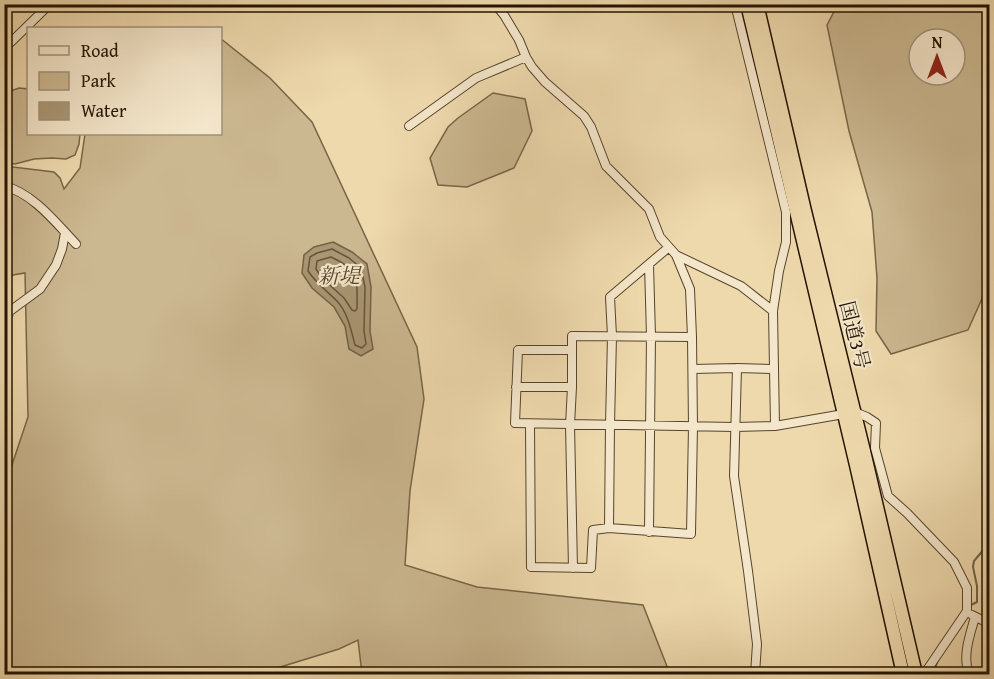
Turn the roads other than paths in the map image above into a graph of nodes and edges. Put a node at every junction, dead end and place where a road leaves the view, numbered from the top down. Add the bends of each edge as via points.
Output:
1 (50, 4) edge
2 (495, 4) edge
3 (735, 4) edge
4 (747, 4) edge
5 (757, 4) edge
6 (4, 43) edge
7 (526, 57) junction
8 (409, 126) dead end
9 (4, 186) edge
10 (65, 233) junction
11 (76, 244) dead end
12 (669, 247) junction
13 (676, 255) junction
14 (649, 265) junction
15 (772, 311) junction
16 (4, 322) edge
17 (612, 336) junction
18 (651, 336) junction
19 (692, 337) junction
20 (4, 343) edge
21 (572, 350) junction
22 (4, 352) edge
23 (737, 368) junction
24 (693, 369) junction
25 (773, 369) junction
26 (516, 387) junction
27 (572, 387) junction
28 (849, 413) junction
29 (530, 424) junction
30 (570, 425) junction
31 (610, 425) junction
32 (649, 426) junction
33 (693, 426) junction
34 (775, 426) junction
35 (735, 427) junction
36 (609, 528) junction
37 (649, 532) junction
38 (573, 568) junction
39 (967, 611) junction
40 (975, 617) junction
41 (990, 624) edge
42 (755, 675) edge
43 (903, 675) edge
44 (917, 675) edge
45 (969, 675) edge

1 - 6 street via 10,42
2 - 7 street
3 - 15 street via 786,212 786,242
4 - 28 highway, 国道3号
5 - 28 highway, 国道3号
7 - 8 street via 476,78
7 - 12 street via 545,82 584,116 606,166 649,209 660,237
9 - 10 street via 26,195
10 - 11 street
10 - 16 street via 56,265 40,289 10,311
12 - 13 street
12 - 14 street
13 - 15 street via 741,286
13 - 19 street via 690,289
14 - 17 street via 610,297
14 - 18 street
15 - 25 street
17 - 18 street
17 - 21 street via 572,336
17 - 31 street
18 - 19 street
18 - 32 street
19 - 24 street
20 - 22 street
21 - 26 street via 518,350
21 - 27 street
23 - 24 street
23 - 25 street
23 - 35 street
24 - 33 street
25 - 34 street
26 - 27 street
26 - 29 street via 515,423
27 - 30 street
28 - 34 street
28 - 39 street via 876,423 874,448 888,496 954,562 967,588
28 - 43 highway, 国道3号
28 - 44 highway, 国道3号
29 - 30 street
29 - 38 street via 531,567
30 - 31 street
30 - 38 street
31 - 32 street
31 - 36 street
32 - 33 street
32 - 37 street
33 - 35 street
33 - 37 street via 691,534
34 - 35 street
35 - 42 street via 734,476 757,644
36 - 37 street
36 - 38 street via 593,530 591,568
39 - 40 street
39 - 44 street via 927,669
40 - 41 street
40 - 45 street via 967,652

